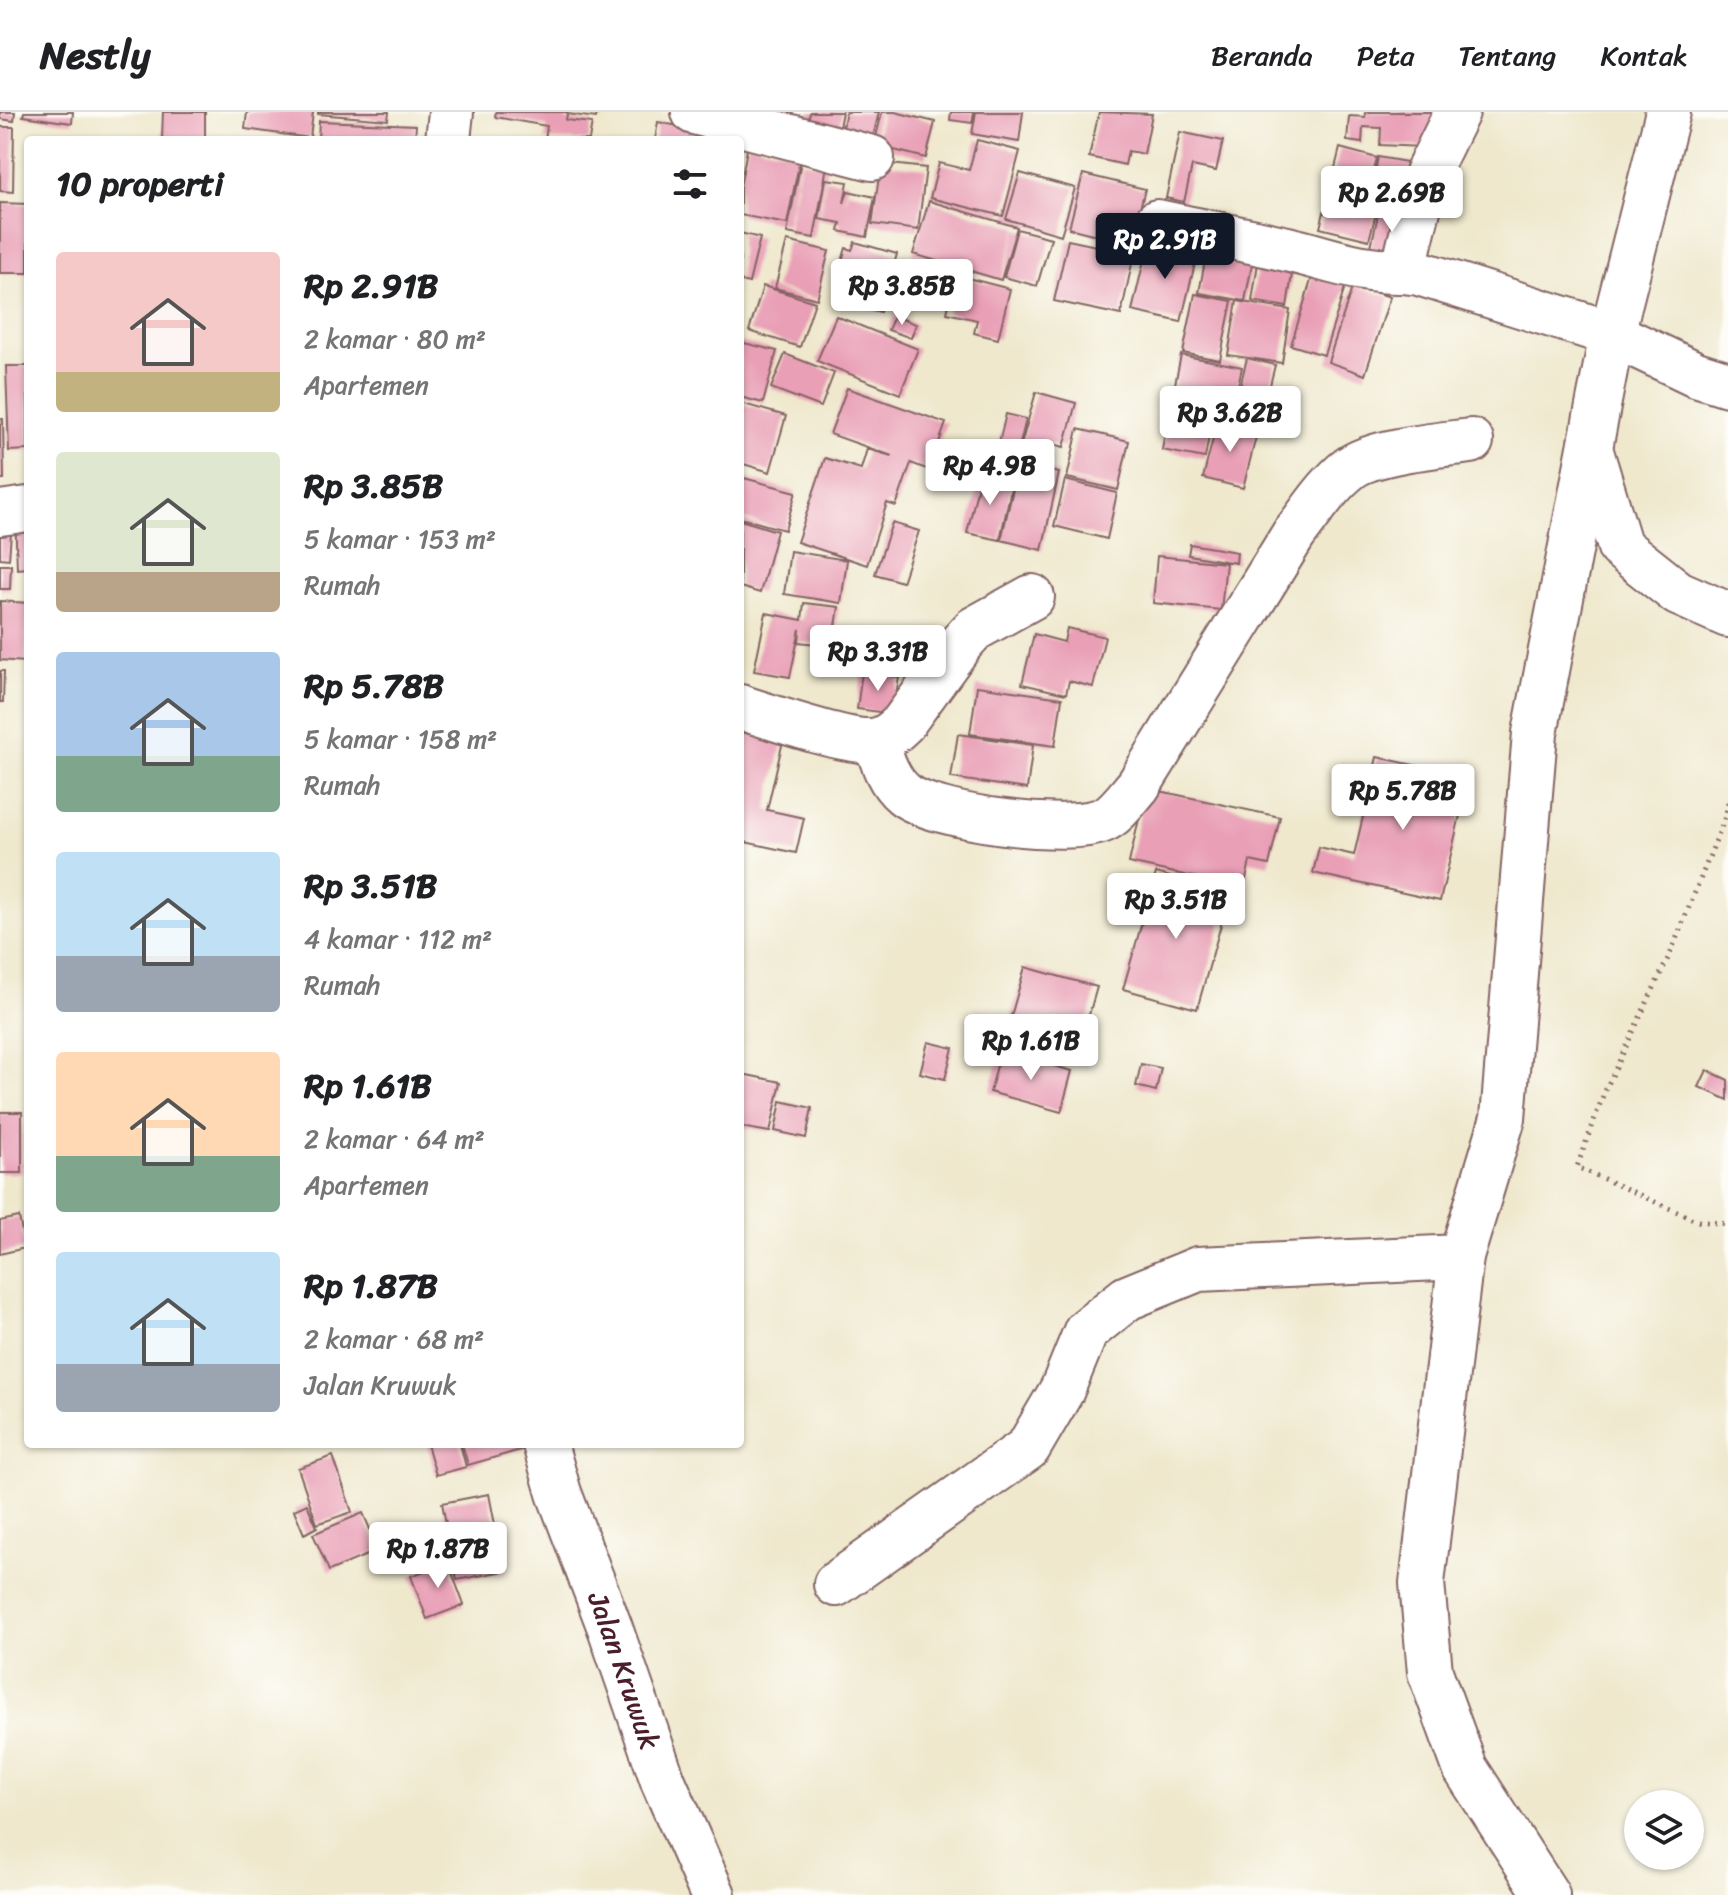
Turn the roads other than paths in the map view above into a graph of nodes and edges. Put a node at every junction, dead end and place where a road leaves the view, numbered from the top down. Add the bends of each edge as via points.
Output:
1 (451, 112) edge
2 (694, 112) edge
3 (1457, 112) edge
4 (1668, 112) edge
5 (448, 136) edge
6 (872, 158) dead end
7 (1157, 222) dead end
8 (1403, 271) junction
9 (1612, 334) junction
10 (1728, 384) edge
11 (1471, 441) dead end
12 (1590, 449) junction
13 (24, 510) edge
14 (0, 513) edge
15 (1032, 597) dead end
16 (1728, 615) edge
17 (744, 708) edge
18 (876, 741) junction
19 (1461, 1257) junction
20 (546, 1448) edge
21 (836, 1584) dead end
22 (713, 1895) edge
23 (1547, 1895) edge

1 - 5 street
2 - 6 street
3 - 8 street via 1427,173
4 - 9 street
7 - 8 street via 1290,249 1351,268
8 - 9 street
9 - 10 street
9 - 12 street
11 - 18 street via 1394,452 1352,466 1332,486 1294,534 1138,786 1108,819 1057,825 987,820 928,806 904,794 885,769
12 - 16 street via 1620,547 1678,593
12 - 19 street via 1535,733 1503,1118
13 - 14 street
15 - 18 street via 974,629 903,723
17 - 18 street via 817,731
19 - 21 street via 1198,1269 1127,1298 1086,1331 1062,1390 1028,1448
19 - 23 street via 1422,1583 1430,1672 1465,1768
20 - 22 street, Jalan Kruwuk via 663,1781

